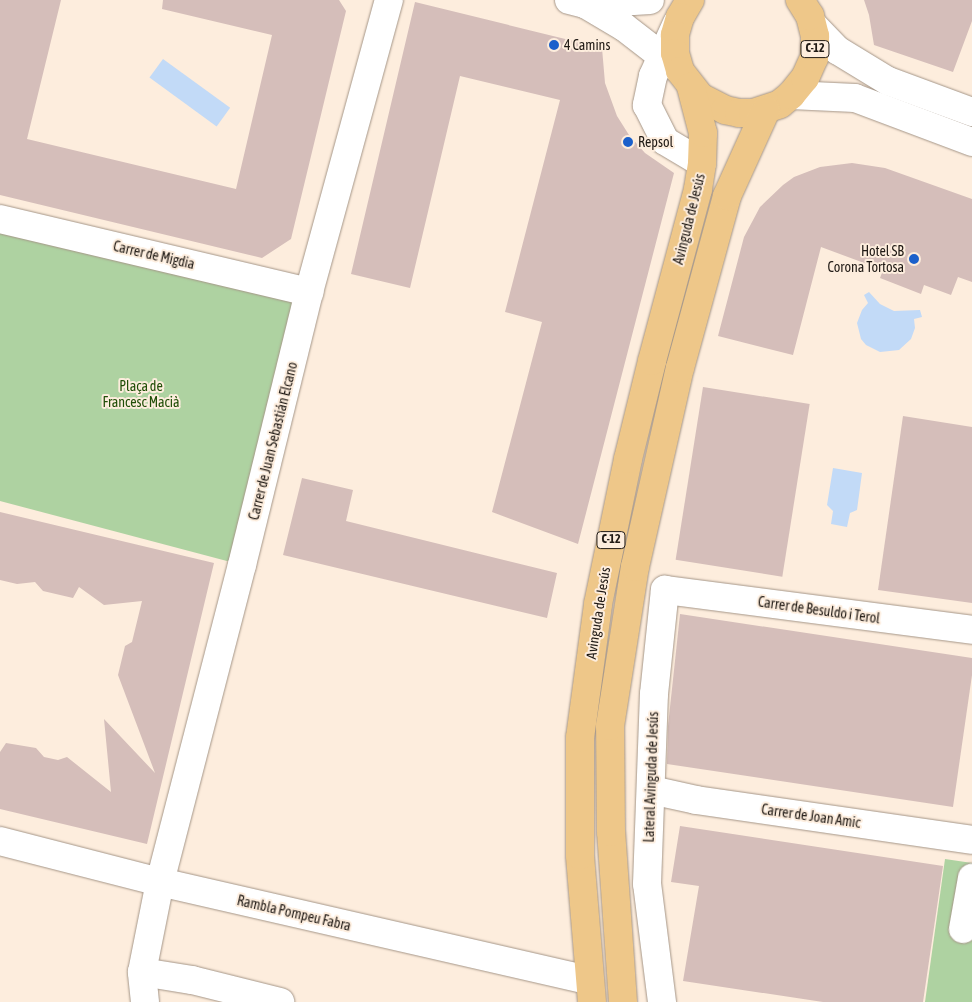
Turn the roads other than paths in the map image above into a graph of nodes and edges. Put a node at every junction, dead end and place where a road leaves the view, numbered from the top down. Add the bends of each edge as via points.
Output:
1 (389, 0) edge
2 (650, 0) edge
3 (800, 0) edge
4 (577, 2) edge
5 (685, 9) edge
6 (813, 24) junction
7 (678, 71) junction
8 (792, 95) junction
9 (766, 110) junction
10 (972, 112) edge
11 (972, 142) edge
12 (702, 163) junction
13 (0, 219) edge
14 (309, 292) junction
15 (635, 567) junction
16 (665, 590) junction
17 (972, 630) edge
18 (651, 790) junction
19 (972, 840) edge
20 (0, 841) edge
21 (972, 878) edge
22 (160, 882) junction
23 (963, 929) dead end
24 (142, 972) junction
25 (590, 991) edge
26 (146, 1002) edge
27 (280, 1002) edge
28 (623, 1002) edge
29 (662, 1002) edge

1 - 14 street, Carrer de Juan Sebastián Elcano
2 - 4 street
3 - 6 main road, C-12
4 - 7 street via 624,27
5 - 7 main road, C-12 via 675,35
6 - 8 main road, C-12 via 814,58
6 - 10 street via 836,50 888,81
7 - 9 main road, C-12 via 700,97 725,110 746,113
7 - 12 main road, Avinguda de Jesús / C-12 via 703,134
7 - 12 street via 653,76 647,105 665,141
8 - 9 main road, C-12
8 - 11 street via 855,98
9 - 15 main road, C-12 via 727,196 680,368
12 - 25 main road, Avinguda de Jesús / C-12 via 637,423 598,604 580,738 580,855
13 - 14 street, Carrer de Migdia
14 - 22 street, Carrer de Juan Sebastián Elcano
15 - 16 street
15 - 28 main road, C-12 via 610,726 611,832
16 - 17 street, Carrer de Besuldo i Terol
16 - 18 street, Lateral Avinguda de Jesús via 654,694
18 - 19 street, Carrer de Joan Amic via 696,800
18 - 29 street, Lateral Avinguda de Jesús via 647,884
20 - 22 street, Rambla Pompeu Fabra
21 - 23 street
22 - 24 street, Carrer de Juan Sebastián Elcano
22 - 25 street, Rambla Pompeu Fabra
24 - 26 street, Carrer de Juan Sebastián Elcano
24 - 27 street via 192,980

